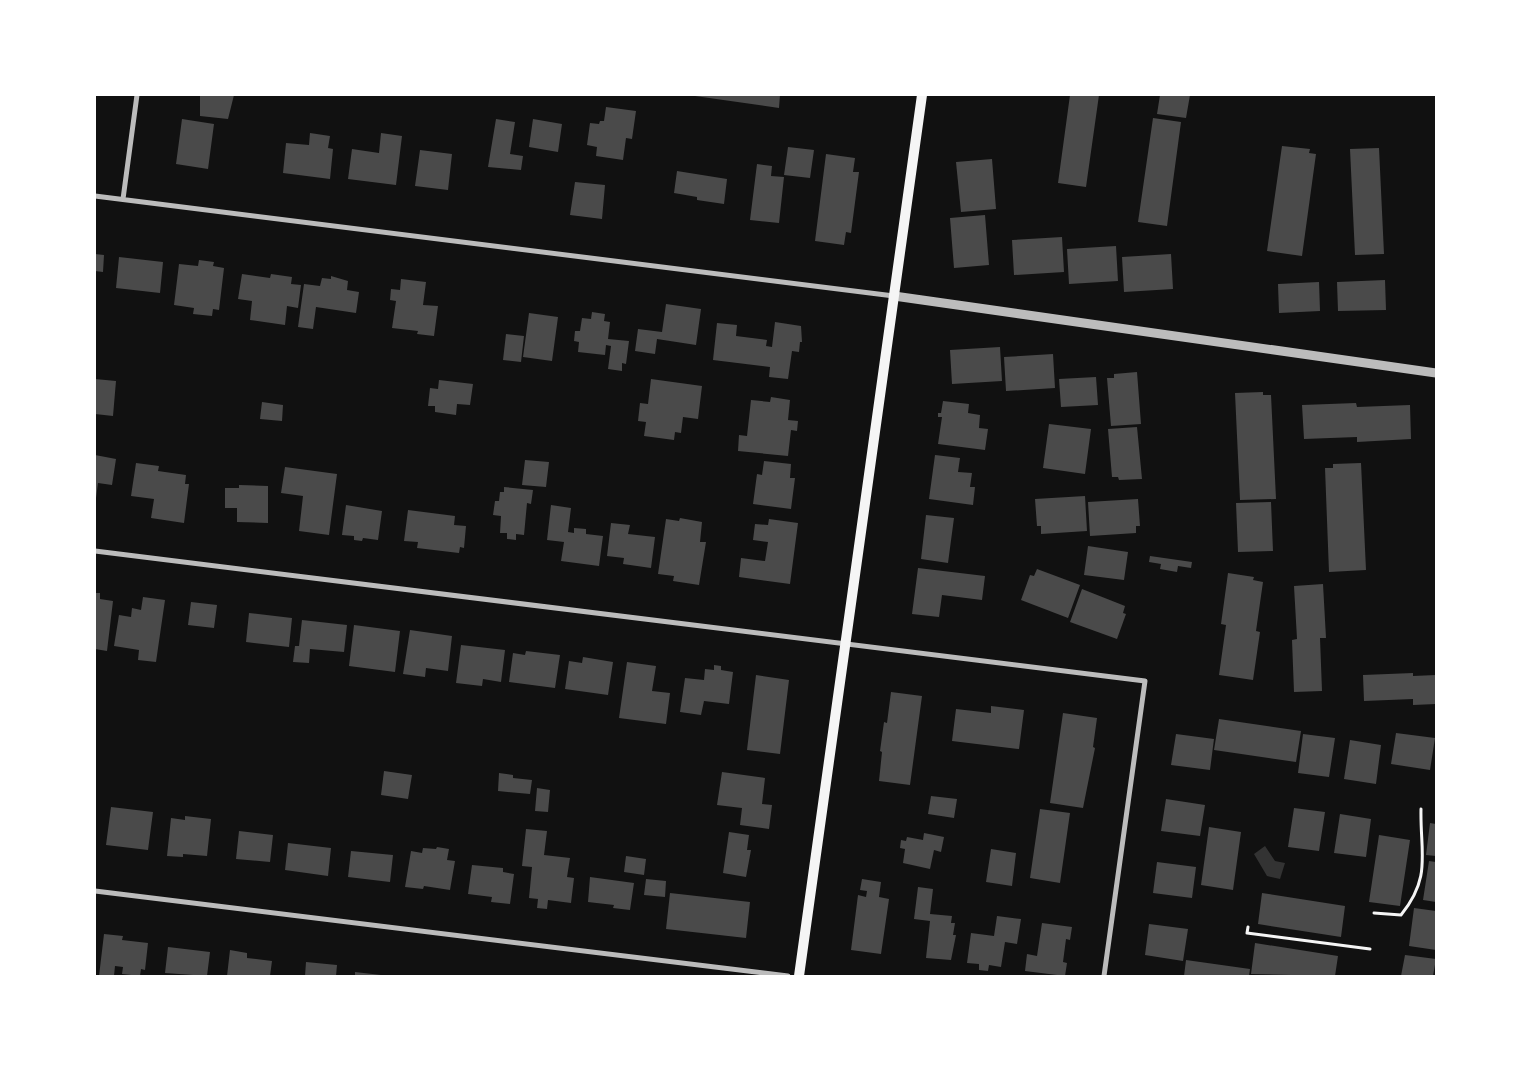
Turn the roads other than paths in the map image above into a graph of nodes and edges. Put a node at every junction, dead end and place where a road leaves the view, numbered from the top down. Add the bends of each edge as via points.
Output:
1 (137, 95) edge
2 (922, 95) edge
3 (95, 196) edge
4 (123, 199) junction
5 (894, 296) junction
6 (1436, 373) edge
7 (95, 551) edge
8 (845, 644) junction
9 (95, 890) edge
10 (788, 976) edge
11 (799, 976) edge
12 (1104, 976) edge

1 - 4 street
2 - 5 main road
3 - 4 street
4 - 5 street
5 - 6 street
5 - 8 main road
7 - 8 street
8 - 11 main road
8 - 12 street via 1145,680
9 - 10 street

